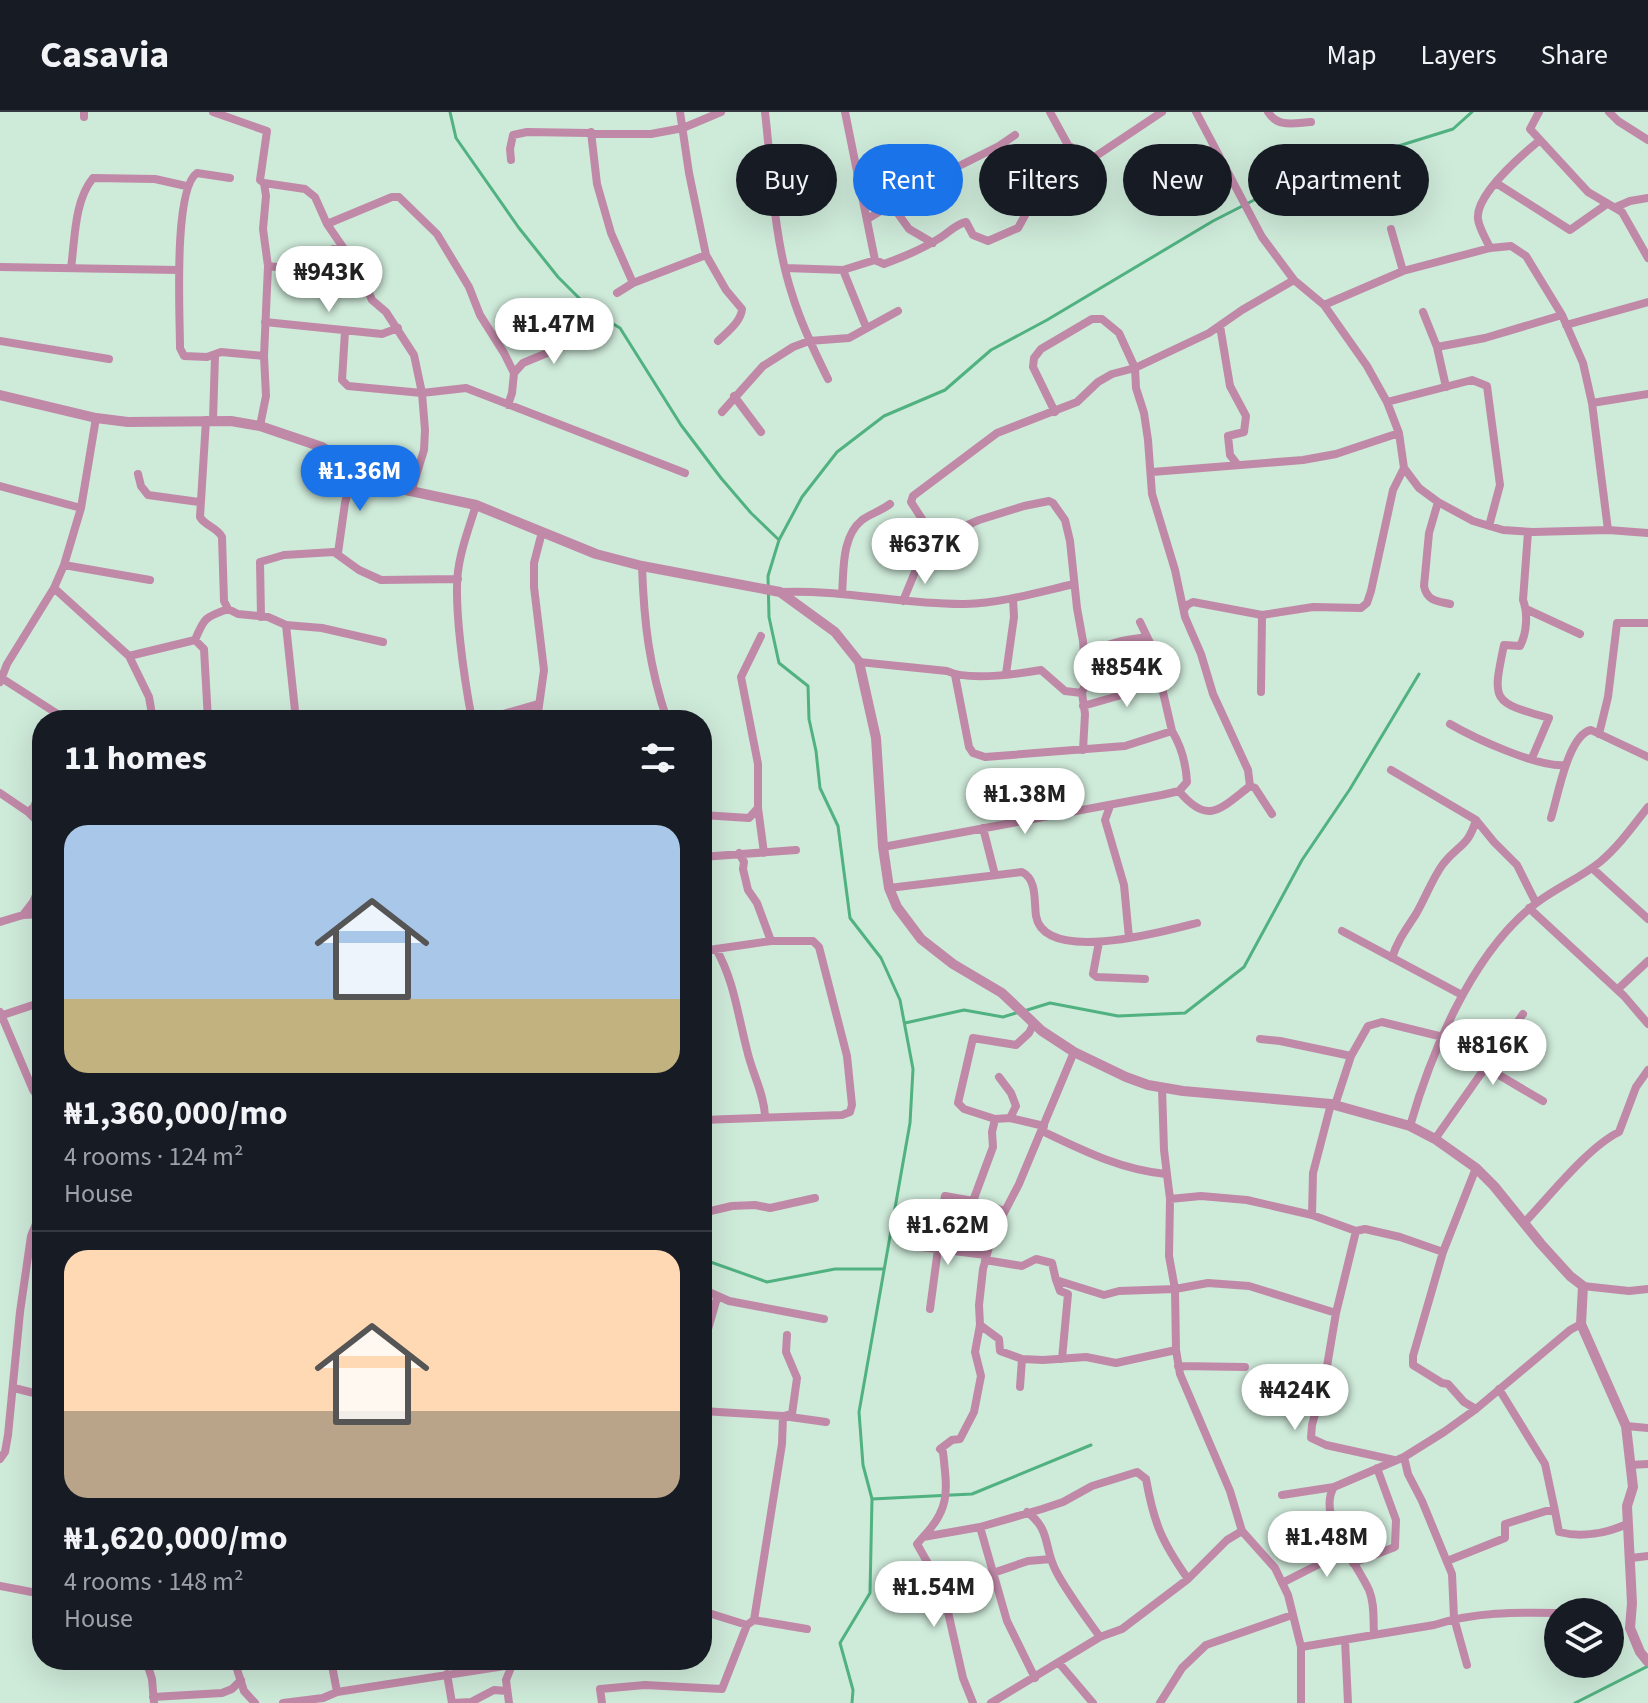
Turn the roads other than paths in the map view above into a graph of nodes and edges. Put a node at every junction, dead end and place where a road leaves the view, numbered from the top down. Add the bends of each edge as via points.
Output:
1 (213, 112) edge
2 (680, 112) edge
3 (721, 112) edge
4 (765, 112) edge
5 (845, 112) edge
6 (1050, 112) edge
7 (1162, 112) edge
8 (1196, 112) edge
9 (1268, 112) edge
10 (1539, 112) edge
11 (1609, 112) edge
12 (1311, 122) dead end
13 (683, 128) junction
14 (591, 132) junction
15 (1015, 135) dead end
16 (1540, 140) junction
17 (1648, 140) edge
18 (1067, 144) edge
19 (1107, 149) edge
20 (511, 160) dead end
21 (963, 164) edge
22 (230, 178) dead end
23 (264, 183) junction
24 (1496, 183) junction
25 (186, 186) junction
26 (1648, 198) edge
27 (1612, 206) junction
28 (872, 216) edge
29 (898, 216) edge
30 (1026, 216) edge
31 (869, 218) junction
32 (327, 224) junction
33 (1391, 229) dead end
34 (933, 243) junction
35 (1490, 248) junction
36 (343, 250) junction
37 (706, 255) junction
38 (1648, 258) edge
39 (875, 260) junction
40 (268, 266) junction
41 (0, 267) edge
42 (71, 268) junction
43 (785, 268) junction
44 (179, 270) junction
45 (843, 270) junction
46 (1403, 271) junction
47 (1294, 280) junction
48 (633, 283) junction
49 (617, 293) dead end
50 (1648, 302) edge
51 (1324, 305) junction
52 (898, 311) dead end
53 (1423, 312) dead end
54 (1564, 320) junction
55 (265, 322) junction
56 (1220, 326) junction
57 (866, 327) junction
58 (398, 328) junction
59 (345, 331) junction
60 (581, 339) dead end
61 (0, 341) edge
62 (718, 341) dead end
63 (809, 341) junction
64 (1437, 347) junction
65 (215, 356) junction
66 (264, 356) junction
67 (109, 359) dead end
68 (1135, 368) junction
69 (514, 373) junction
70 (828, 379) dead end
71 (1446, 387) junction
72 (422, 393) junction
73 (1648, 394) edge
74 (0, 395) edge
75 (734, 396) junction
76 (1387, 402) junction
77 (1592, 403) junction
78 (508, 405) junction
79 (722, 412) dead end
80 (1055, 412) junction
81 (96, 418) junction
82 (210, 420) junction
83 (260, 426) junction
84 (761, 432) dead end
85 (1399, 433) junction
86 (1237, 464) junction
87 (354, 468) junction
88 (1404, 468) junction
89 (1152, 472) junction
90 (685, 473) dead end
91 (138, 474) dead end
92 (0, 486) edge
93 (411, 492) junction
94 (199, 502) junction
95 (1438, 502) junction
96 (890, 504) dead end
97 (476, 505) junction
98 (81, 508) junction
99 (1489, 526) junction
100 (1608, 530) junction
101 (542, 532) junction
102 (1528, 532) junction
103 (1648, 533) edge
104 (935, 539) junction
105 (338, 553) junction
106 (64, 565) junction
107 (642, 566) junction
108 (458, 579) junction
109 (150, 580) dead end
110 (1074, 584) junction
111 (54, 588) junction
112 (780, 592) junction
113 (842, 594) junction
114 (1013, 599) junction
115 (903, 601) junction
116 (1450, 604) dead end
117 (228, 609) junction
118 (1526, 609) junction
119 (1184, 610) junction
120 (1262, 615) junction
121 (261, 617) junction
122 (1140, 622) dead end
123 (1648, 623) edge
124 (286, 625) junction
125 (1580, 634) dead end
126 (761, 636) dead end
127 (1147, 637) junction
128 (195, 640) junction
129 (383, 642) dead end
130 (129, 656) junction
131 (1084, 656) junction
132 (859, 662) junction
133 (1006, 674) junction
134 (955, 675) junction
135 (1159, 675) junction
136 (1, 679) edge
137 (1261, 692) dead end
138 (1082, 693) junction
139 (538, 704) junction
140 (1083, 706) junction
141 (51, 710) edge
142 (151, 710) edge
143 (207, 710) edge
144 (295, 710) edge
145 (470, 710) edge
146 (517, 710) edge
147 (538, 710) edge
148 (664, 710) edge
149 (1450, 724) dead end
150 (1172, 731) junction
151 (1599, 734) junction
152 (1083, 750) junction
153 (1648, 757) edge
154 (1532, 758) junction
155 (1565, 765) junction
156 (1391, 770) dead end
157 (1250, 786) junction
158 (1179, 791) junction
159 (0, 793) edge
160 (1110, 806) junction
161 (1648, 807) edge
162 (758, 808) junction
163 (32, 809) edge
164 (28, 812) junction
165 (1272, 814) dead end
166 (32, 816) edge
167 (712, 816) edge
168 (1551, 818) dead end
169 (1476, 820) junction
170 (983, 828) junction
171 (883, 847) junction
172 (796, 850) dead end
173 (739, 853) junction
174 (764, 853) junction
175 (712, 856) edge
176 (1592, 868) junction
177 (995, 875) junction
178 (889, 888) junction
179 (32, 899) edge
180 (1533, 906) junction
181 (23, 915) junction
182 (32, 915) edge
183 (1648, 919) edge
184 (0, 922) edge
185 (1197, 923) dead end
186 (1342, 931) dead end
187 (1129, 938) junction
188 (771, 941) junction
189 (1099, 942) junction
190 (716, 949) junction
191 (712, 950) edge
192 (1392, 958) junction
193 (1648, 961) edge
194 (1145, 979) dead end
195 (1618, 989) junction
196 (1462, 995) junction
197 (32, 1005) edge
198 (0, 1014) edge
199 (1523, 1014) dead end
200 (1034, 1023) junction
201 (1648, 1024) edge
202 (1443, 1037) junction
203 (1260, 1039) dead end
204 (1074, 1052) junction
205 (1351, 1056) junction
206 (1487, 1068) junction
207 (1648, 1070) edge
208 (999, 1077) dead end
209 (32, 1088) edge
210 (1162, 1088) junction
211 (1543, 1101) dead end
212 (1333, 1105) junction
213 (765, 1116) junction
214 (1010, 1118) junction
215 (712, 1119) edge
216 (995, 1119) junction
217 (1410, 1126) junction
218 (1043, 1129) junction
219 (1435, 1139) junction
220 (1476, 1168) junction
221 (1166, 1174) junction
222 (815, 1198) dead end
223 (1170, 1199) junction
224 (973, 1201) junction
225 (712, 1211) edge
226 (1005, 1211) junction
227 (1312, 1215) junction
228 (1524, 1223) junction
229 (1356, 1231) junction
230 (913, 1246) dead end
231 (936, 1249) junction
232 (1443, 1252) junction
233 (32, 1256) edge
234 (986, 1258) junction
235 (1056, 1280) junction
236 (1583, 1286) junction
237 (1175, 1289) junction
238 (1648, 1289) edge
239 (712, 1295) edge
240 (717, 1298) junction
241 (930, 1309) dead end
242 (1336, 1313) junction
243 (712, 1315) edge
244 (824, 1319) dead end
245 (1581, 1324) junction
246 (980, 1325) junction
247 (787, 1335) dead end
248 (1176, 1350) junction
249 (1022, 1359) junction
250 (1062, 1359) junction
251 (1178, 1366) junction
252 (1245, 1367) dead end
253 (1020, 1387) dead end
254 (14, 1388) junction
255 (1499, 1389) junction
256 (32, 1392) edge
257 (1476, 1409) junction
258 (712, 1412) edge
259 (783, 1416) junction
260 (826, 1422) dead end
261 (1626, 1426) junction
262 (1648, 1428) edge
263 (0, 1459) edge
264 (1399, 1459) junction
265 (1648, 1464) edge
266 (1630, 1465) junction
267 (1377, 1468) junction
268 (1334, 1487) junction
269 (1282, 1495) dead end
270 (1042, 1509) junction
271 (1555, 1511) junction
272 (1027, 1512) junction
273 (1038, 1520) junction
274 (1627, 1524) junction
275 (980, 1527) junction
276 (1242, 1531) junction
277 (923, 1537) junction
278 (1343, 1545) junction
279 (1648, 1556) edge
280 (1631, 1558) junction
281 (1051, 1559) junction
282 (1447, 1561) junction
283 (1353, 1563) junction
284 (992, 1573) junction
285 (1188, 1579) junction
286 (1282, 1583) junction
287 (0, 1586) edge
288 (943, 1590) junction
289 (32, 1592) edge
290 (1544, 1612) edge
291 (712, 1613) edge
292 (1292, 1615) junction
293 (1454, 1618) junction
294 (750, 1622) junction
295 (807, 1629) dead end
296 (1374, 1634) junction
297 (1100, 1637) junction
298 (1345, 1640) junction
299 (1301, 1647) junction
300 (1648, 1662) edge
301 (1059, 1663) junction
302 (1467, 1665) dead end
303 (149, 1670) edge
304 (238, 1670) edge
305 (333, 1670) edge
306 (470, 1670) edge
307 (512, 1670) edge
308 (447, 1674) junction
309 (1035, 1678) junction
310 (241, 1680) junction
311 (507, 1691) junction
312 (337, 1692) junction
313 (153, 1700) edge
314 (254, 1703) edge
315 (283, 1703) edge
316 (453, 1703) edge
317 (509, 1703) edge
318 (602, 1703) edge
319 (973, 1703) edge
320 (991, 1703) edge
321 (1093, 1703) edge
322 (1160, 1703) edge
323 (1301, 1703) edge
324 (1348, 1703) edge

1 - 23 street via 267,131 260,180
2 - 13 street
3 - 13 street
4 - 43 street
5 - 31 street
6 - 18 street
7 - 19 street
8 - 47 street via 1262,237
9 - 12 street via 1283,124
10 - 16 street via 1530,129
11 - 17 street
13 - 14 street via 651,134
13 - 37 street
14 - 20 street via 513,135
14 - 48 street via 597,184
15 - 21 street
16 - 24 street
16 - 27 street via 1588,192
22 - 25 street via 197,173
23 - 32 street via 310,192
23 - 40 street
24 - 27 street via 1570,230
24 - 35 street via 1478,211
25 - 42 street via 155,179 93,178 77,219
25 - 44 street
26 - 27 street
27 - 38 street via 1627,217
28 - 31 street
29 - 34 street
30 - 34 street via 1018,228 988,241 961,222
31 - 39 street
32 - 36 street
32 - 69 street via 399,197 437,234
33 - 46 street
34 - 39 street via 884,264
35 - 46 street
35 - 54 street via 1511,246 1526,256
36 - 40 street via 333,249 300,270
36 - 58 street via 372,300
37 - 48 street
37 - 62 street via 742,309 742,316
39 - 45 street
40 - 55 street
41 - 42 street
42 - 44 street
43 - 45 street
43 - 63 street
44 - 65 street via 181,354
45 - 57 street
46 - 51 street
47 - 51 street
47 - 56 street
48 - 49 street
50 - 54 street
51 - 76 street
52 - 57 street
53 - 64 street
54 - 64 street
54 - 77 street via 1583,363
55 - 59 street
55 - 66 street
56 - 68 street
56 - 86 street via 1230,386 1246,416 1244,432 1228,436
57 - 63 street via 849,338
58 - 59 street via 382,334
58 - 72 street via 414,355
59 - 72 street via 345,385
60 - 69 street via 523,363
61 - 67 street
63 - 70 street
63 - 75 street via 763,366
64 - 71 street
65 - 66 street
65 - 82 street
66 - 83 street via 266,396
68 - 80 street via 1112,374
68 - 80 street via 1119,333 1102,319 1092,319 1034,358 1033,367
68 - 89 street
69 - 78 street
71 - 76 street
71 - 99 street via 1472,380 1487,386 1500,485
72 - 78 street via 466,388
72 - 93 street via 424,450
73 - 77 street
74 - 81 street
75 - 79 street
75 - 84 street
76 - 85 street
77 - 100 street
78 - 90 street
80 - 104 street via 997,433 913,496 911,502
81 - 82 street
81 - 98 street
82 - 83 street
82 - 94 street
83 - 87 street via 322,447
85 - 86 street via 1336,454
85 - 88 street
86 - 89 street
87 - 93 street
87 - 105 street
88 - 95 street
88 - 120 street via 1393,490 1367,603 1361,608 1313,607
89 - 119 street via 1152,494
91 - 94 street via 148,495
92 - 98 street
93 - 97 street
94 - 117 street via 203,522 222,537
95 - 99 street
95 - 116 street via 1424,586 1432,600
96 - 113 street via 852,532
97 - 101 street
97 - 108 street
98 - 106 street
99 - 102 street
100 - 102 street
100 - 103 street
101 - 107 street
101 - 139 street via 534,563 544,670
102 - 118 street
104 - 110 street via 979,520 1049,501 1065,520
104 - 115 street via 924,550
105 - 108 street via 381,580
105 - 121 street via 308,552 260,562
106 - 109 street
106 - 111 street
107 - 112 street
107 - 148 street via 643,615
108 - 145 street
110 - 114 street
110 - 131 street
111 - 130 street
111 - 136 street
112 - 113 street
112 - 132 street via 835,632
113 - 115 street
114 - 115 street via 967,604
114 - 133 street
117 - 121 street
117 - 128 street via 208,616
118 - 125 street
118 - 154 street via 1524,639 1520,646 1504,645 1496,688 1505,703 1549,718
119 - 120 street via 1193,602
119 - 157 street
120 - 137 street
121 - 124 street
122 - 127 street
123 - 151 street via 1617,623
124 - 129 street
124 - 144 street
126 - 162 street via 741,677 758,764
127 - 131 street via 1099,646
127 - 135 street
128 - 130 street
128 - 143 street via 204,649
130 - 142 street
131 - 138 street
132 - 134 street
132 - 171 street via 876,738
133 - 134 street
133 - 138 street via 1041,670 1065,691
134 - 152 street via 973,753 985,757
135 - 140 street
135 - 150 street
136 - 141 street
138 - 140 street
139 - 146 street
139 - 147 street
140 - 152 street
149 - 154 street
150 - 152 street via 1125,746
150 - 158 street via 1186,772 1187,782
151 - 153 street
151 - 155 street via 1581,734
154 - 155 street
155 - 168 street
156 - 169 street
157 - 158 street via 1211,811 1197,810
157 - 165 street
158 - 160 street
159 - 164 street
160 - 170 street
160 - 187 street via 1105,820 1124,885
161 - 176 street
162 - 167 street via 749,818
162 - 174 street
163 - 164 street
164 - 166 street
169 - 180 street via 1517,865
169 - 192 street via 1469,841 1432,880
170 - 171 street
170 - 177 street
171 - 178 street
172 - 174 street
173 - 174 street
173 - 175 street
173 - 188 street via 748,890
176 - 180 street
176 - 183 street
177 - 178 street
177 - 189 street via 1028,875 1037,920 1050,936
178 - 200 street via 921,939 1002,993
179 - 181 street
180 - 195 street
180 - 196 street via 1509,927
181 - 182 street
181 - 184 street
185 - 187 street
186 - 192 street
187 - 189 street
188 - 190 street
188 - 213 street via 813,941 819,947 847,1056 852,1105 842,1115
189 - 194 street via 1093,974
190 - 191 street
190 - 213 street via 734,993
192 - 196 street
193 - 195 street
195 - 201 street
196 - 202 street
197 - 198 street
198 - 209 street
199 - 206 street
200 - 204 street
200 - 216 street via 1016,1045 973,1038 958,1103
202 - 205 street via 1382,1022 1365,1029
202 - 217 street
203 - 205 street
204 - 210 street
204 - 218 street
205 - 212 street
206 - 211 street
206 - 219 street
207 - 228 street via 1619,1132
208 - 214 street via 1016,1106
210 - 212 street
210 - 221 street
212 - 217 street
212 - 227 street via 1313,1173
213 - 215 street
214 - 216 street
214 - 218 street
216 - 224 street via 993,1147
217 - 219 street
218 - 221 street via 1097,1157
218 - 226 street
219 - 220 street
220 - 228 street
220 - 232 street
221 - 223 street
222 - 225 street via 770,1208
223 - 227 street via 1247,1200
223 - 237 street via 1169,1256
224 - 226 street
224 - 231 street via 945,1196
226 - 234 street
227 - 229 street
228 - 236 street
229 - 232 street via 1365,1229
229 - 242 street
230 - 231 street
231 - 234 street
231 - 241 street
232 - 257 street via 1413,1365 1448,1384
233 - 254 street via 20,1312
234 - 235 street via 1022,1266 1036,1259 1052,1263
234 - 246 street
235 - 237 street via 1097,1295
235 - 250 street via 1060,1291 1068,1294
236 - 238 street
236 - 245 street
237 - 242 street via 1208,1283 1249,1286
237 - 248 street
239 - 240 street
240 - 243 street
240 - 244 street
242 - 264 street via 1311,1438
245 - 255 street
245 - 261 street
246 - 249 street via 999,1339 1000,1351
246 - 277 street via 975,1352 981,1376 974,1412 960,1439 940,1449 946,1501 939,1521
247 - 259 street via 786,1352 797,1378 792,1414
248 - 250 street via 1116,1363
248 - 251 street
249 - 250 street
249 - 253 street
251 - 252 street
251 - 276 street
254 - 256 street
254 - 263 street
255 - 257 street
255 - 271 street via 1545,1464
257 - 264 street
258 - 259 street
259 - 260 street
259 - 294 street
261 - 262 street
261 - 266 street
264 - 267 street
264 - 282 street
265 - 266 street
266 - 274 street via 1633,1487
267 - 268 street
267 - 283 street via 1396,1520 1395,1547
268 - 269 street
268 - 278 street via 1328,1502
270 - 272 street
270 - 273 street
270 - 285 street via 1137,1472 1146,1479 1163,1544
271 - 274 street via 1559,1532 1567,1534 1609,1532
271 - 282 street via 1505,1524 1505,1538
272 - 273 street
272 - 275 street
273 - 281 street
274 - 280 street
275 - 277 street
275 - 284 street
276 - 285 street
276 - 286 street
277 - 288 street via 917,1544
278 - 283 street
278 - 286 street via 1327,1561
279 - 280 street
280 - 300 street via 1630,1628
281 - 284 street
281 - 297 street
282 - 293 street via 1454,1582
283 - 296 street via 1370,1593
284 - 288 street
284 - 309 street via 1007,1621
285 - 297 street via 1122,1629
286 - 292 street
287 - 289 street
288 - 319 street
290 - 293 street
291 - 294 street
292 - 299 street
292 - 322 street via 1206,1645 1182,1668
293 - 296 street
293 - 302 street
294 - 295 street
294 - 318 street via 722,1689 600,1689
296 - 298 street
297 - 301 street
298 - 299 street
298 - 324 street
299 - 323 street
301 - 309 street
301 - 321 street
303 - 313 street
304 - 310 street
305 - 312 street
306 - 308 street
307 - 311 street
308 - 312 street
308 - 316 street
309 - 320 street
310 - 313 street via 222,1693
310 - 314 street
311 - 316 street
311 - 317 street
312 - 315 street

